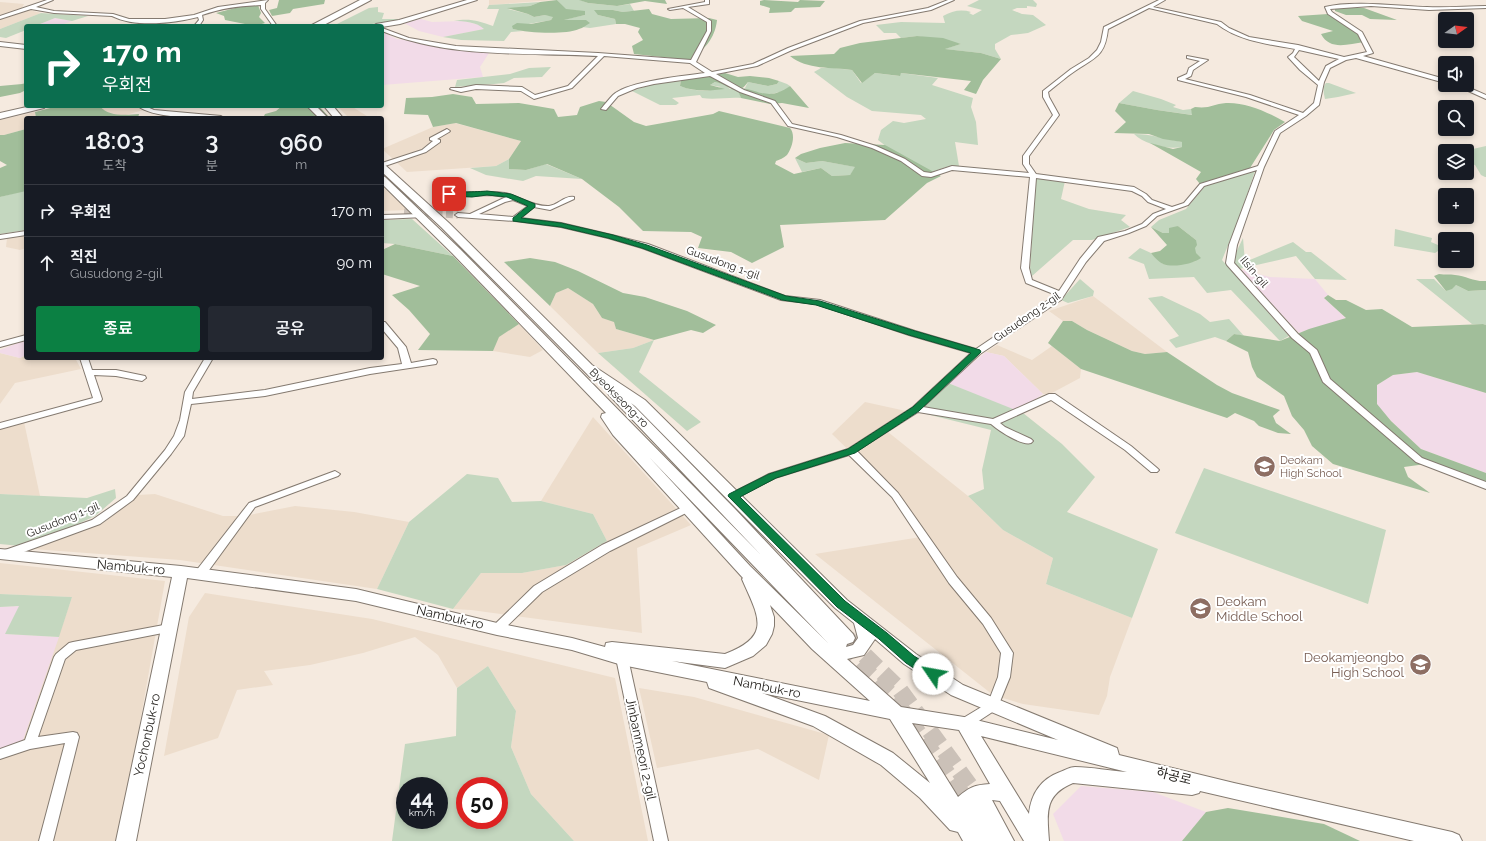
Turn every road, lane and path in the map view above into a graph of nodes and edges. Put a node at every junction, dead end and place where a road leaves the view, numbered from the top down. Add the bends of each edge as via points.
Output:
1 (51, 0) edge
2 (367, 0) edge
3 (377, 0) edge
4 (474, 0) edge
5 (707, 0) edge
6 (952, 0) edge
7 (1163, 0) edge
8 (265, 1) edge
9 (684, 6) junction
10 (29, 7) junction
11 (1149, 7) junction
12 (1486, 7) edge
13 (670, 9) dead end
14 (200, 15) junction
15 (0, 18) edge
16 (198, 24) edge
17 (274, 24) edge
18 (320, 24) edge
19 (331, 24) edge
20 (384, 25) edge
21 (384, 30) edge
22 (0, 41) edge
23 (0, 44) edge
24 (24, 44) edge
25 (24, 48) edge
26 (1298, 48) junction
27 (602, 55) junction
28 (1356, 56) junction
29 (1190, 57) dead end
30 (1344, 59) junction
31 (693, 62) junction
32 (710, 74) junction
33 (1438, 79) edge
34 (1321, 85) junction
35 (453, 89) dead end
36 (1474, 92) edge
37 (1486, 97) edge
38 (33, 108) edge
39 (145, 108) edge
40 (313, 108) edge
41 (330, 108) edge
42 (604, 108) dead end
43 (1304, 115) junction
44 (0, 116) edge
45 (198, 116) edge
46 (322, 116) edge
47 (337, 116) edge
48 (447, 131) dead end
49 (384, 165) edge
50 (1261, 167) junction
51 (384, 168) edge
52 (1033, 175) junction
53 (384, 181) edge
54 (438, 195) dead end
55 (513, 198) junction
56 (572, 198) dead end
57 (533, 205) junction
58 (1172, 209) junction
59 (404, 212) tunnel mouth
60 (384, 214) edge
61 (458, 215) tunnel mouth
62 (422, 216) junction
63 (471, 216) junction
64 (384, 217) edge
65 (515, 219) junction
66 (24, 233) edge
67 (0, 237) edge
68 (1061, 294) junction
69 (384, 326) edge
70 (24, 337) edge
71 (0, 345) edge
72 (977, 352) junction
73 (85, 360) edge
74 (208, 360) edge
75 (433, 362) dead end
76 (407, 365) junction
77 (588, 368) junction
78 (88, 372) junction
79 (142, 378) dead end
80 (583, 383) junction
81 (187, 402) junction
82 (916, 409) junction
83 (994, 422) junction
84 (0, 426) edge
85 (1028, 441) dead end
86 (851, 451) junction
87 (1154, 470) dead end
88 (335, 474) dead end
89 (1486, 486) edge
90 (733, 496) junction
91 (690, 509) junction
92 (2, 555) edge
93 (745, 570) junction
94 (181, 572) junction
95 (200, 574) junction
96 (861, 619) junction
97 (169, 628) junction
98 (497, 628) junction
99 (572, 644) junction
100 (837, 645) junction
101 (622, 658) junction
102 (674, 668) junction
103 (993, 706) junction
104 (896, 712) junction
105 (964, 724) junction
106 (30, 744) junction
107 (0, 754) edge
108 (1157, 771) junction
109 (1234, 791) junction
110 (1006, 794) junction
111 (973, 813) junction
112 (46, 841) edge
113 (126, 841) edge
114 (661, 841) edge
115 (969, 841) edge
116 (972, 841) edge
117 (991, 841) edge
118 (1004, 841) edge
119 (1035, 841) edge
120 (1039, 841) edge
121 (1452, 841) edge

1 - 10 street
2 - 18 highway
3 - 19 highway
4 - 20 main road
5 - 9 street via 707,3
6 - 32 street via 929,9 862,22 755,65
7 - 11 street
8 - 14 street via 216,8
8 - 17 street via 263,9
9 - 13 street
9 - 31 street via 709,21 709,31
10 - 14 street via 54,12 113,15 129,20 177,19
10 - 15 street
11 - 26 street via 1219,23 1240,35
11 - 52 street via 1106,28 1104,42 1099,51 1045,92 1056,115 1026,156 1026,164
12 - 28 street, Ilsin-gil via 1429,9 1371,5 1328,8 1330,13 1360,33 1370,53
14 - 16 street via 201,20
21 - 27 street via 429,44 490,51
22 - 24 main road
23 - 25 main road
26 - 30 street
26 - 34 street via 1291,57
27 - 31 street
27 - 35 street via 570,87 534,97 522,89
28 - 30 street, Ilsin-gil
28 - 33 street
29 - 43 street via 1205,60 1191,69 1189,75 1180,79 1248,96
30 - 34 street, Ilsin-gil via 1328,67
31 - 32 street
32 - 42 street via 654,82 635,88 616,95
32 - 52 street via 773,102 790,126 840,136 874,147 903,160 922,174 931,175 952,168
34 - 43 street, Ilsin-gil via 1317,104
36 - 37 street
38 - 44 main road
39 - 45 street via 153,112
40 - 46 main road
41 - 47 main road
43 - 50 street, Ilsin-gil via 1277,132
48 - 49 street via 432,139 438,141 424,151
50 - 58 street, Gusudong 2-gil via 1202,185 1186,204
50 - 89 street, Ilsin-gil via 1233,245 1230,263 1295,336 1314,352 1326,380 1419,460
51 - 77 main road, Byeokseong-ro via 445,224
52 - 58 street via 1134,189 1150,201
52 - 68 street via 1025,268 1029,281
53 - 62 main road, Byeokseong-ro
54 - 55 street via 487,193
55 - 57 street
55 - 63 street via 503,200
56 - 57 street via 550,208
57 - 65 street
58 - 68 street, Gusudong 2-gil via 1156,215 1144,225 1101,239
59 - 60 street
61 - 63 street, Gusudong 1-gil
62 - 64 street
62 - 80 main road, Byeokseong-ro
63 - 65 street, Gusudong 1-gil
65 - 72 street, Gusudong 1-gil via 561,225 645,246 784,298 817,302
66 - 67 street
68 - 72 street, Gusudong 2-gil
69 - 76 street via 402,347
70 - 71 street
72 - 82 street, Gusudong 2-gil
73 - 78 street
74 - 81 street, Gusudong 1-gil via 189,392
75 - 76 street
76 - 81 street via 313,384
77 - 90 main road via 640,403
77 - 100 main road, Byeokseong-ro via 657,435 752,535
78 - 79 street via 116,373
78 - 84 street via 98,399
80 - 91 main road via 618,432
80 - 100 main road, Byeokseong-ro
81 - 92 street, Gusudong 1-gil via 179,436 130,498 96,522
82 - 83 street
82 - 86 street, Gusudong 2-gil
83 - 85 street via 1002,429
83 - 87 street via 1052,396 1128,448
86 - 90 street, Gusudong 2-gil via 772,476
86 - 103 street via 895,495 1007,653 1004,677
88 - 95 street via 252,505
90 - 96 main road via 841,604
91 - 93 main road
91 - 98 street via 687,508 606,548 538,589
92 - 94 main road, Nambuk-ro
93 - 99 main road via 766,618 764,632 756,646 742,655 725,661
93 - 100 main road
94 - 95 main road, Nambuk-ro
94 - 97 main road, Yochonbuk-ro
95 - 98 main road, Nambuk-ro via 356,595
96 - 100 main road via 867,639 858,650 838,655
96 - 103 main road via 910,659 957,690
97 - 106 street via 73,646 60,656
97 - 113 main road, Yochonbuk-ro
98 - 99 main road, Nambuk-ro
99 - 101 main road, Nambuk-ro
100 - 104 main road
101 - 102 main road, Nambuk-ro
101 - 114 street, Jinbanmeori 2-gil
102 - 104 main road, Nambuk-ro
102 - 115 main road via 819,721 887,759 927,792
103 - 105 street
103 - 108 main road
104 - 105 main road, 하공로
104 - 111 main road via 932,770
105 - 108 main road, 하공로
105 - 110 main road
106 - 107 street
106 - 112 street via 73,737
108 - 109 main road, 하공로
109 - 120 main road via 1073,775 1062,778 1045,790 1037,817
109 - 121 main road, 하공로
110 - 111 main road via 976,794 962,805
110 - 119 main road
111 - 116 main road
111 - 117 main road
111 - 118 main road

